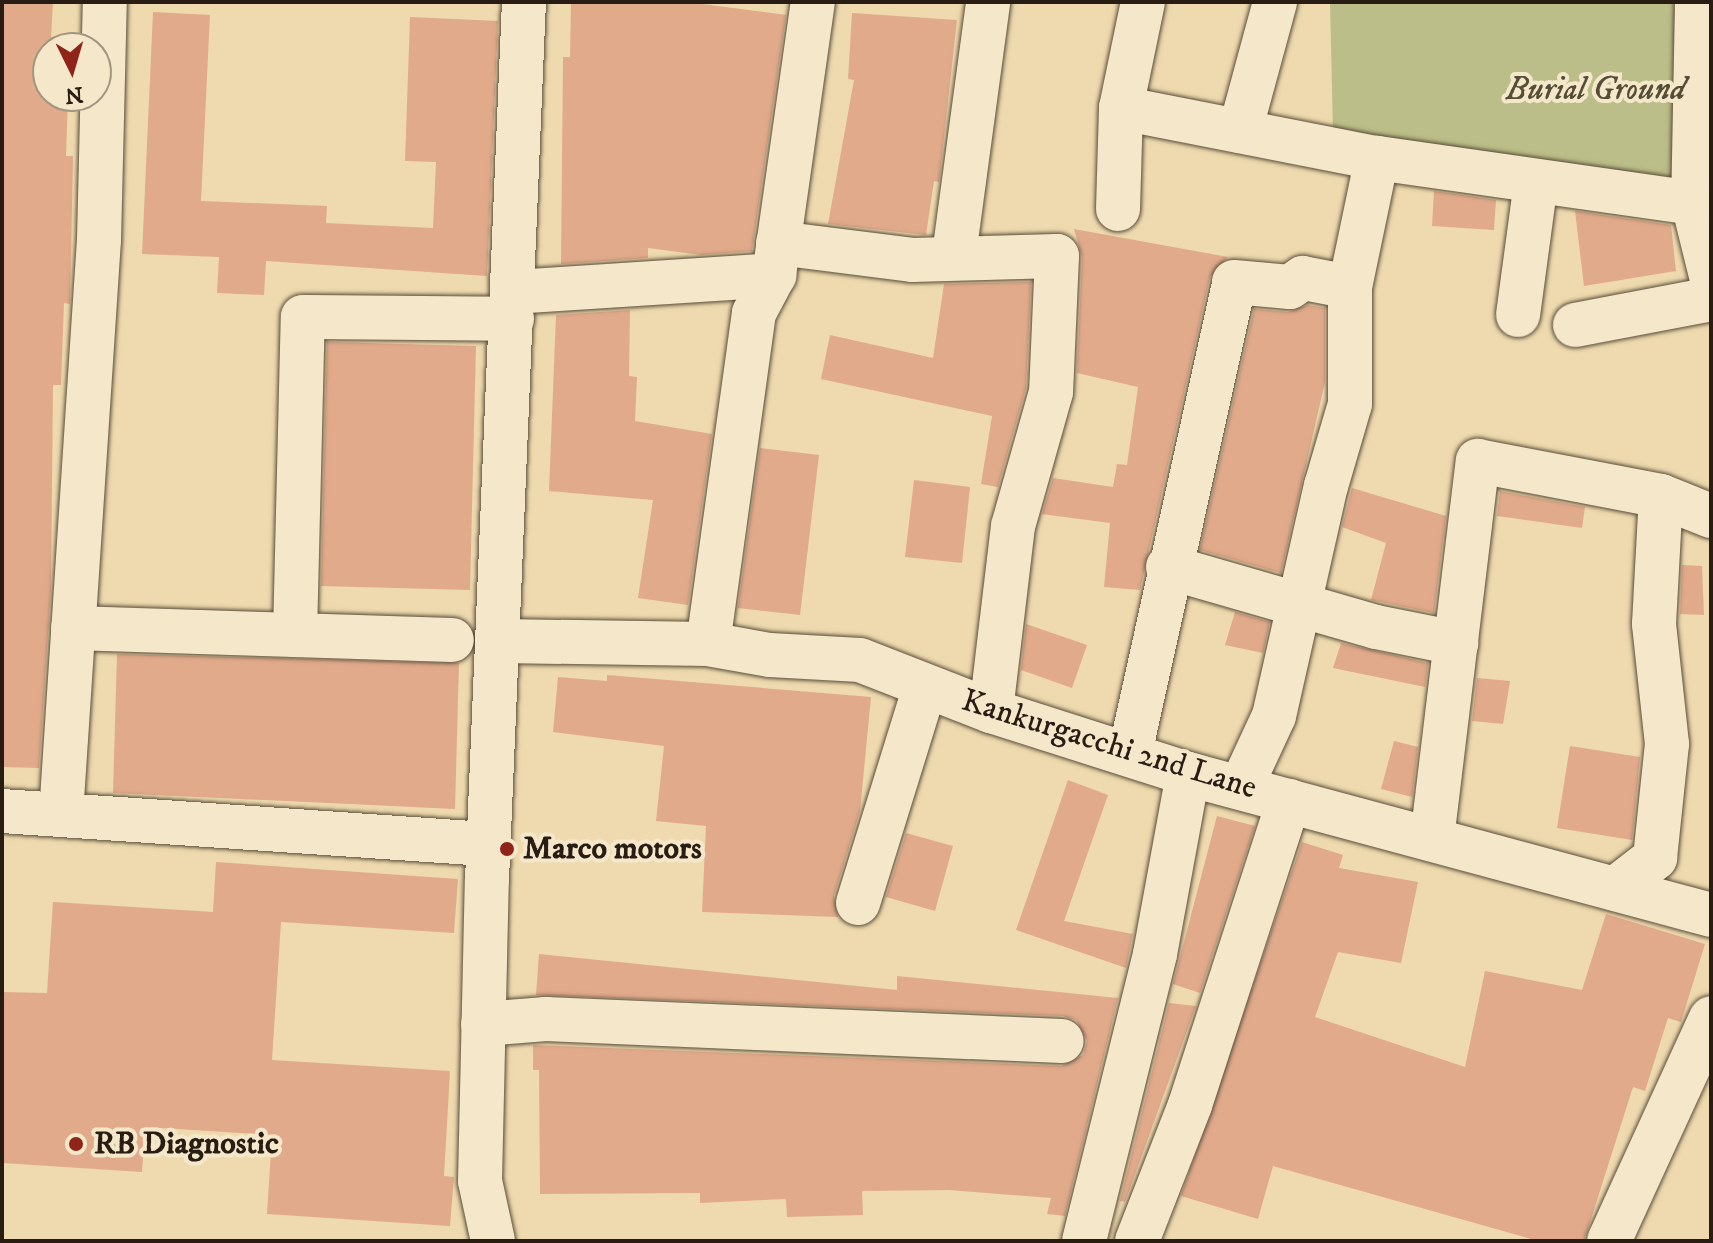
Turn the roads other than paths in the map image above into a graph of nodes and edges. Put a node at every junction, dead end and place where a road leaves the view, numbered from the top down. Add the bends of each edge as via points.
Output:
1 (105, 2) edge
2 (524, 2) edge
3 (813, 2) edge
4 (988, 2) edge
5 (1143, 2) edge
6 (1275, 2) edge
7 (1697, 2) edge
8 (1703, 90) edge
9 (1121, 108) junction
10 (1240, 131) junction
11 (1377, 158) junction
12 (1536, 181) junction
13 (1693, 203) junction
14 (1118, 209) dead end
15 (954, 255) junction
16 (776, 259) junction
17 (1711, 276) edge
18 (1350, 287) junction
19 (1711, 299) edge
20 (513, 306) junction
21 (1518, 315) dead end
22 (1575, 325) dead end
23 (1661, 496) junction
24 (1711, 516) edge
25 (1168, 567) junction
26 (1303, 602) junction
27 (73, 628) junction
28 (295, 635) junction
29 (452, 640) dead end
30 (499, 641) junction
31 (1456, 643) junction
32 (708, 644) junction
33 (925, 686) junction
34 (991, 711) junction
35 (1130, 753) junction
36 (1188, 774) junction
37 (1241, 787) junction
38 (1289, 801) junction
39 (2, 811) edge
40 (61, 815) junction
41 (1432, 839) junction
42 (489, 844) junction
43 (1615, 889) junction
44 (858, 903) dead end
45 (1711, 915) edge
46 (1711, 1018) edge
47 (483, 1024) junction
48 (1062, 1041) dead end
49 (493, 1241) edge
50 (1084, 1241) edge
51 (1137, 1241) edge
52 (1609, 1241) edge

1 - 27 street via 99,240
2 - 20 street
3 - 16 street
4 - 15 street
5 - 9 street
6 - 10 street
7 - 8 street
8 - 13 street
9 - 10 street
9 - 14 street
10 - 11 street
11 - 12 street
11 - 18 street
12 - 13 street
12 - 21 street
13 - 17 street
15 - 16 street via 912,260
15 - 34 street via 1057,256 1051,392 1013,526
16 - 20 street
16 - 32 street via 754,313
18 - 25 street via 1303,278 1290,287 1234,282
18 - 26 street via 1350,404 1326,486
19 - 22 street
20 - 28 street via 303,317
20 - 30 street
23 - 24 street
23 - 31 street via 1478,461
23 - 43 street via 1654,624 1667,744 1655,858
25 - 26 street
25 - 35 street
26 - 31 street via 1376,627
26 - 37 street via 1274,716
27 - 28 street
27 - 40 street
28 - 29 street
30 - 32 street, Kankurgacchi 2nd Lane
30 - 42 street
31 - 41 street
32 - 33 street, Kankurgacchi 2nd Lane via 770,655 860,660
33 - 34 street, Kankurgacchi 2nd Lane
33 - 44 street
34 - 35 street, Kankurgacchi 2nd Lane
35 - 36 street, Kankurgacchi 2nd Lane
36 - 37 street, Kankurgacchi 2nd Lane
36 - 50 street via 1155,954
37 - 38 street, Kankurgacchi 2nd Lane
38 - 41 street, Kankurgacchi 2nd Lane
38 - 51 street via 1190,1105
39 - 40 street
40 - 42 street
41 - 43 street, Kankurgacchi 2nd Lane
42 - 47 street
43 - 45 street, Kankurgacchi 2nd Lane
46 - 52 street
47 - 48 street via 546,1019
47 - 49 street via 480,1181

